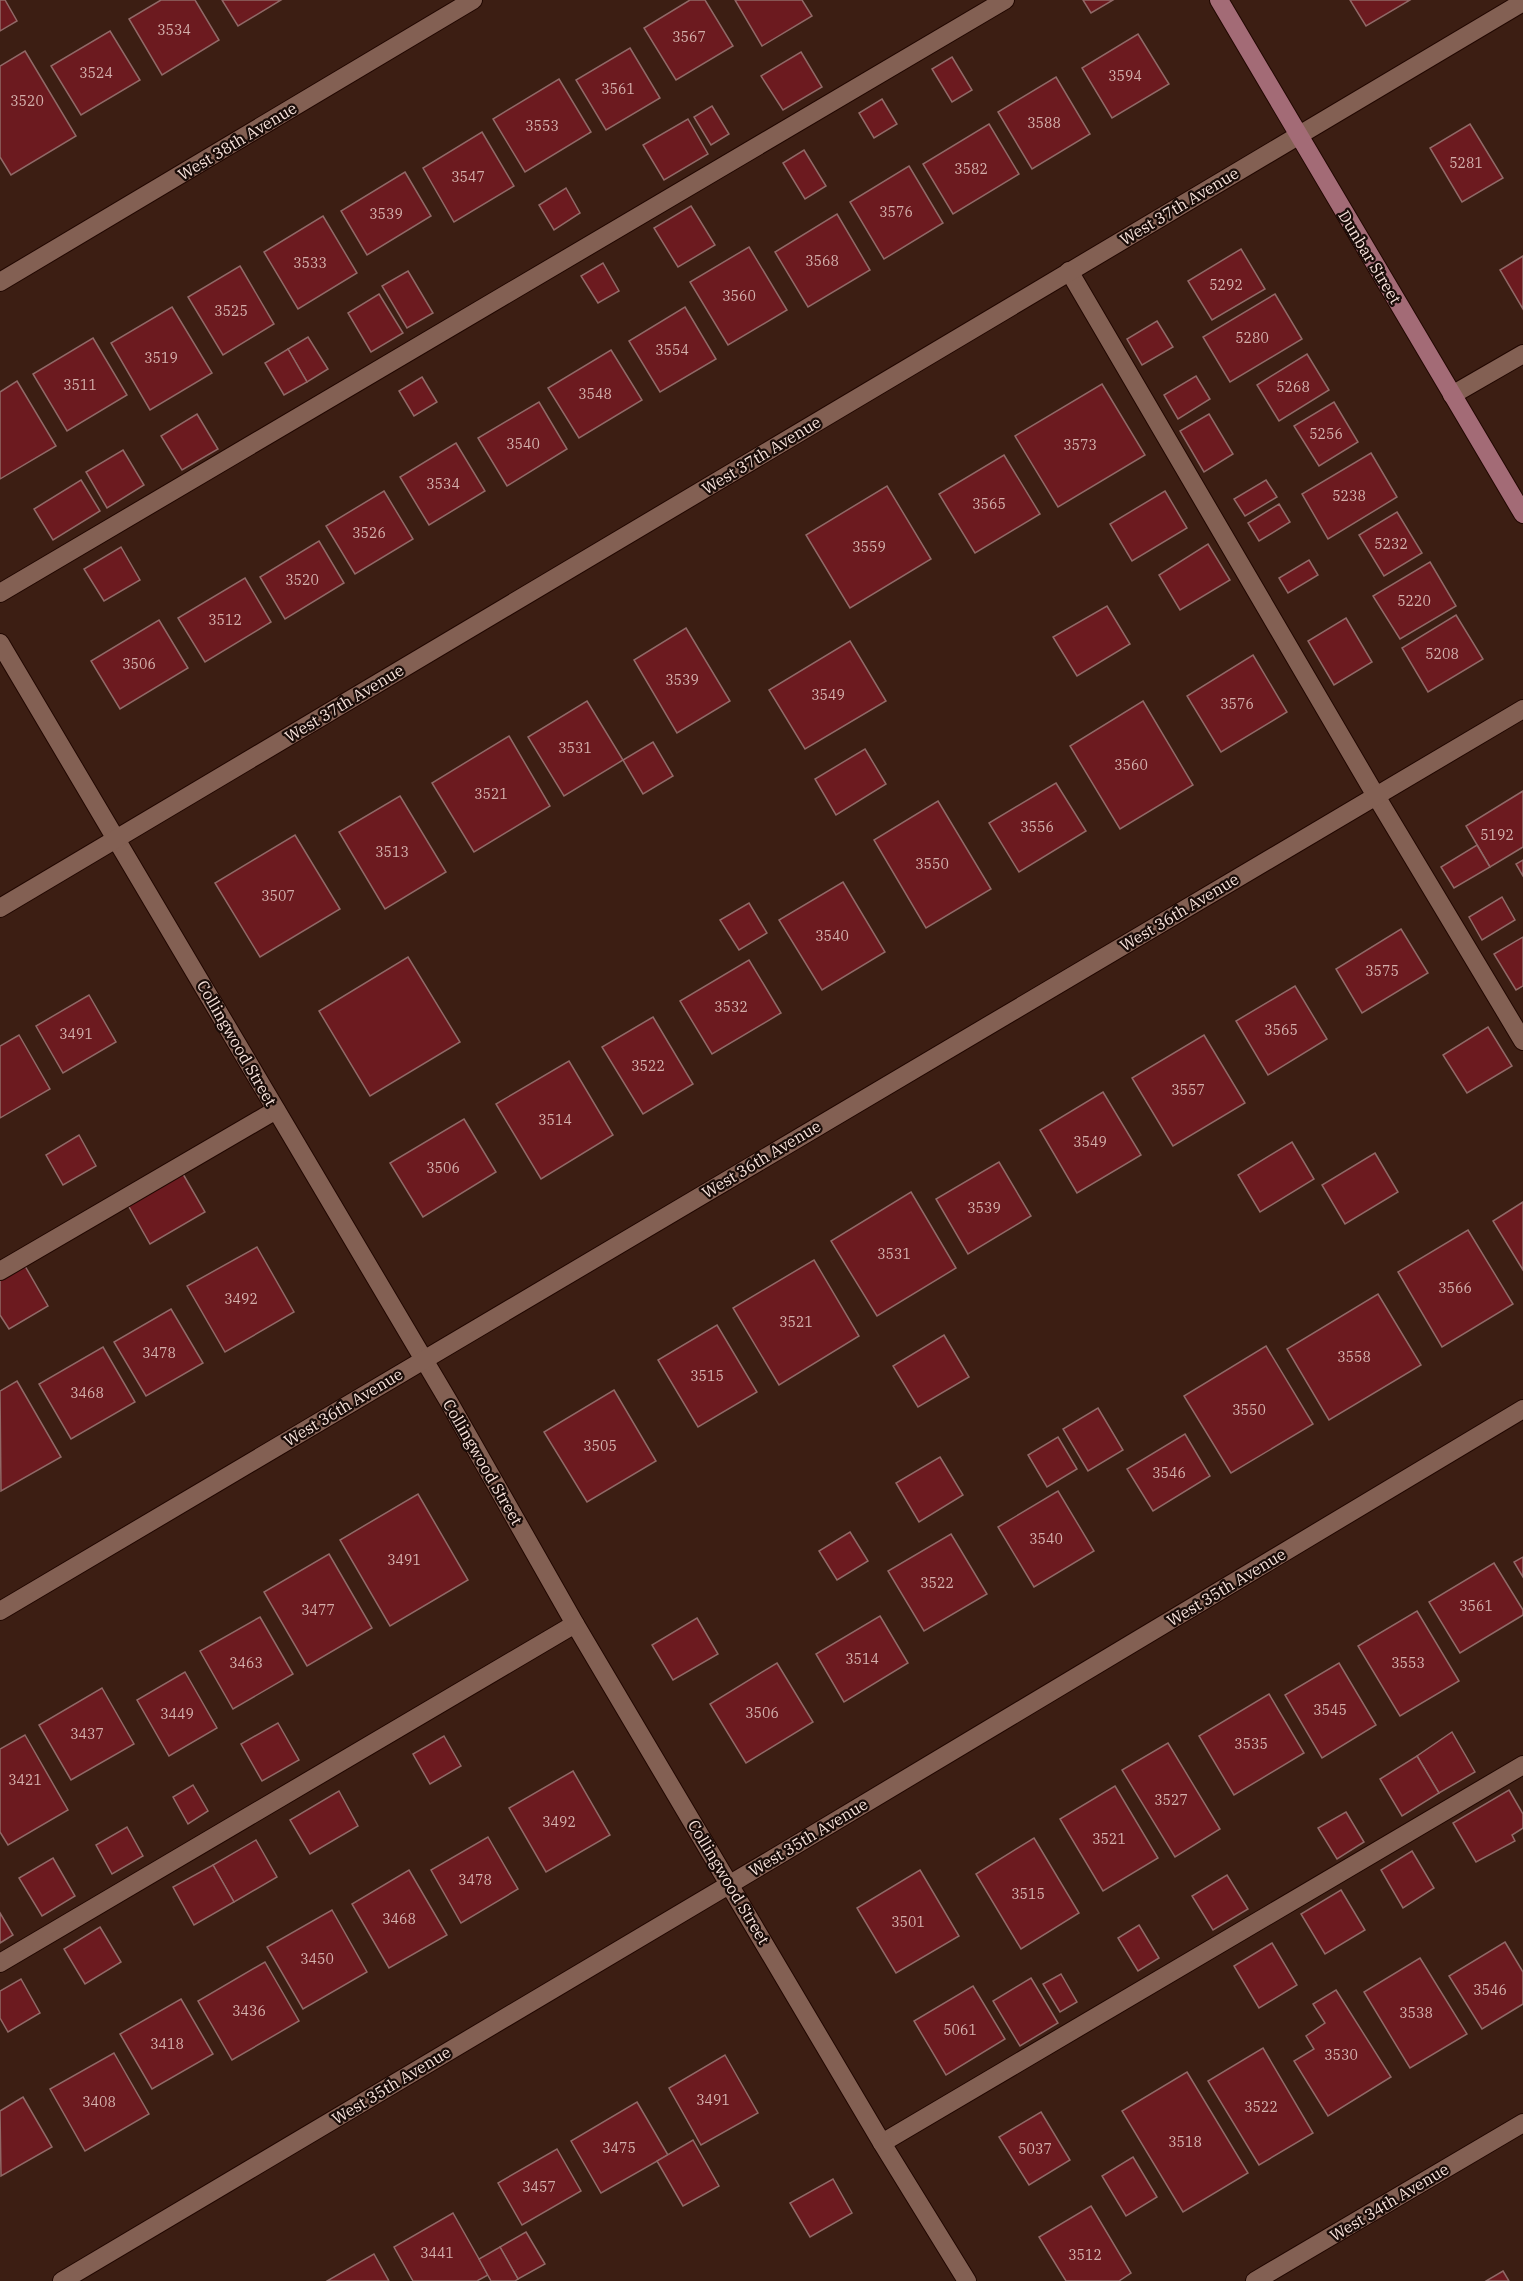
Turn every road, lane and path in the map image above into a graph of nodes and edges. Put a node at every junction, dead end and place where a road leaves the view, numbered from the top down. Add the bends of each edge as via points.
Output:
1 (473, 0) edge
2 (1005, 0) edge
3 (1219, 0) edge
4 (1523, 2) edge
5 (1298, 135) junction
6 (1069, 271) junction
7 (0, 282) edge
8 (1523, 354) edge
9 (1452, 395) junction
10 (1523, 514) edge
11 (0, 593) edge
12 (0, 643) edge
13 (1523, 709) edge
14 (1376, 796) junction
15 (117, 838) junction
16 (0, 908) edge
17 (1523, 1041) edge
18 (276, 1110) junction
19 (0, 1271) edge
20 (423, 1359) junction
21 (1523, 1409) edge
22 (0, 1611) edge
23 (575, 1623) junction
24 (1523, 1765) edge
25 (729, 1883) junction
26 (0, 1963) edge
27 (1523, 2123) edge
28 (882, 2143) junction
29 (62, 2281) edge
30 (967, 2281) edge
31 (1256, 2281) edge

1 - 7 street, West 38th Avenue
2 - 11 street
3 - 5 main road, Dunbar Street
4 - 5 street, West 37th Avenue
5 - 6 street, West 37th Avenue
5 - 9 main road, Dunbar Street
6 - 14 street
6 - 15 street, West 37th Avenue
8 - 9 street
9 - 10 main road, Dunbar Street
12 - 15 street, Collingwood Street
13 - 14 street, West 36th Avenue
14 - 17 street
14 - 20 street, West 36th Avenue
15 - 16 street, West 37th Avenue
15 - 18 street, Collingwood Street
18 - 19 street
18 - 20 street, Collingwood Street
20 - 22 street, West 36th Avenue
20 - 23 street, Collingwood Street
21 - 25 street, West 35th Avenue
23 - 25 street, Collingwood Street
23 - 26 street
24 - 28 street
25 - 28 street, Collingwood Street
25 - 29 street, West 35th Avenue
27 - 31 street, West 34th Avenue
28 - 30 street, Collingwood Street

